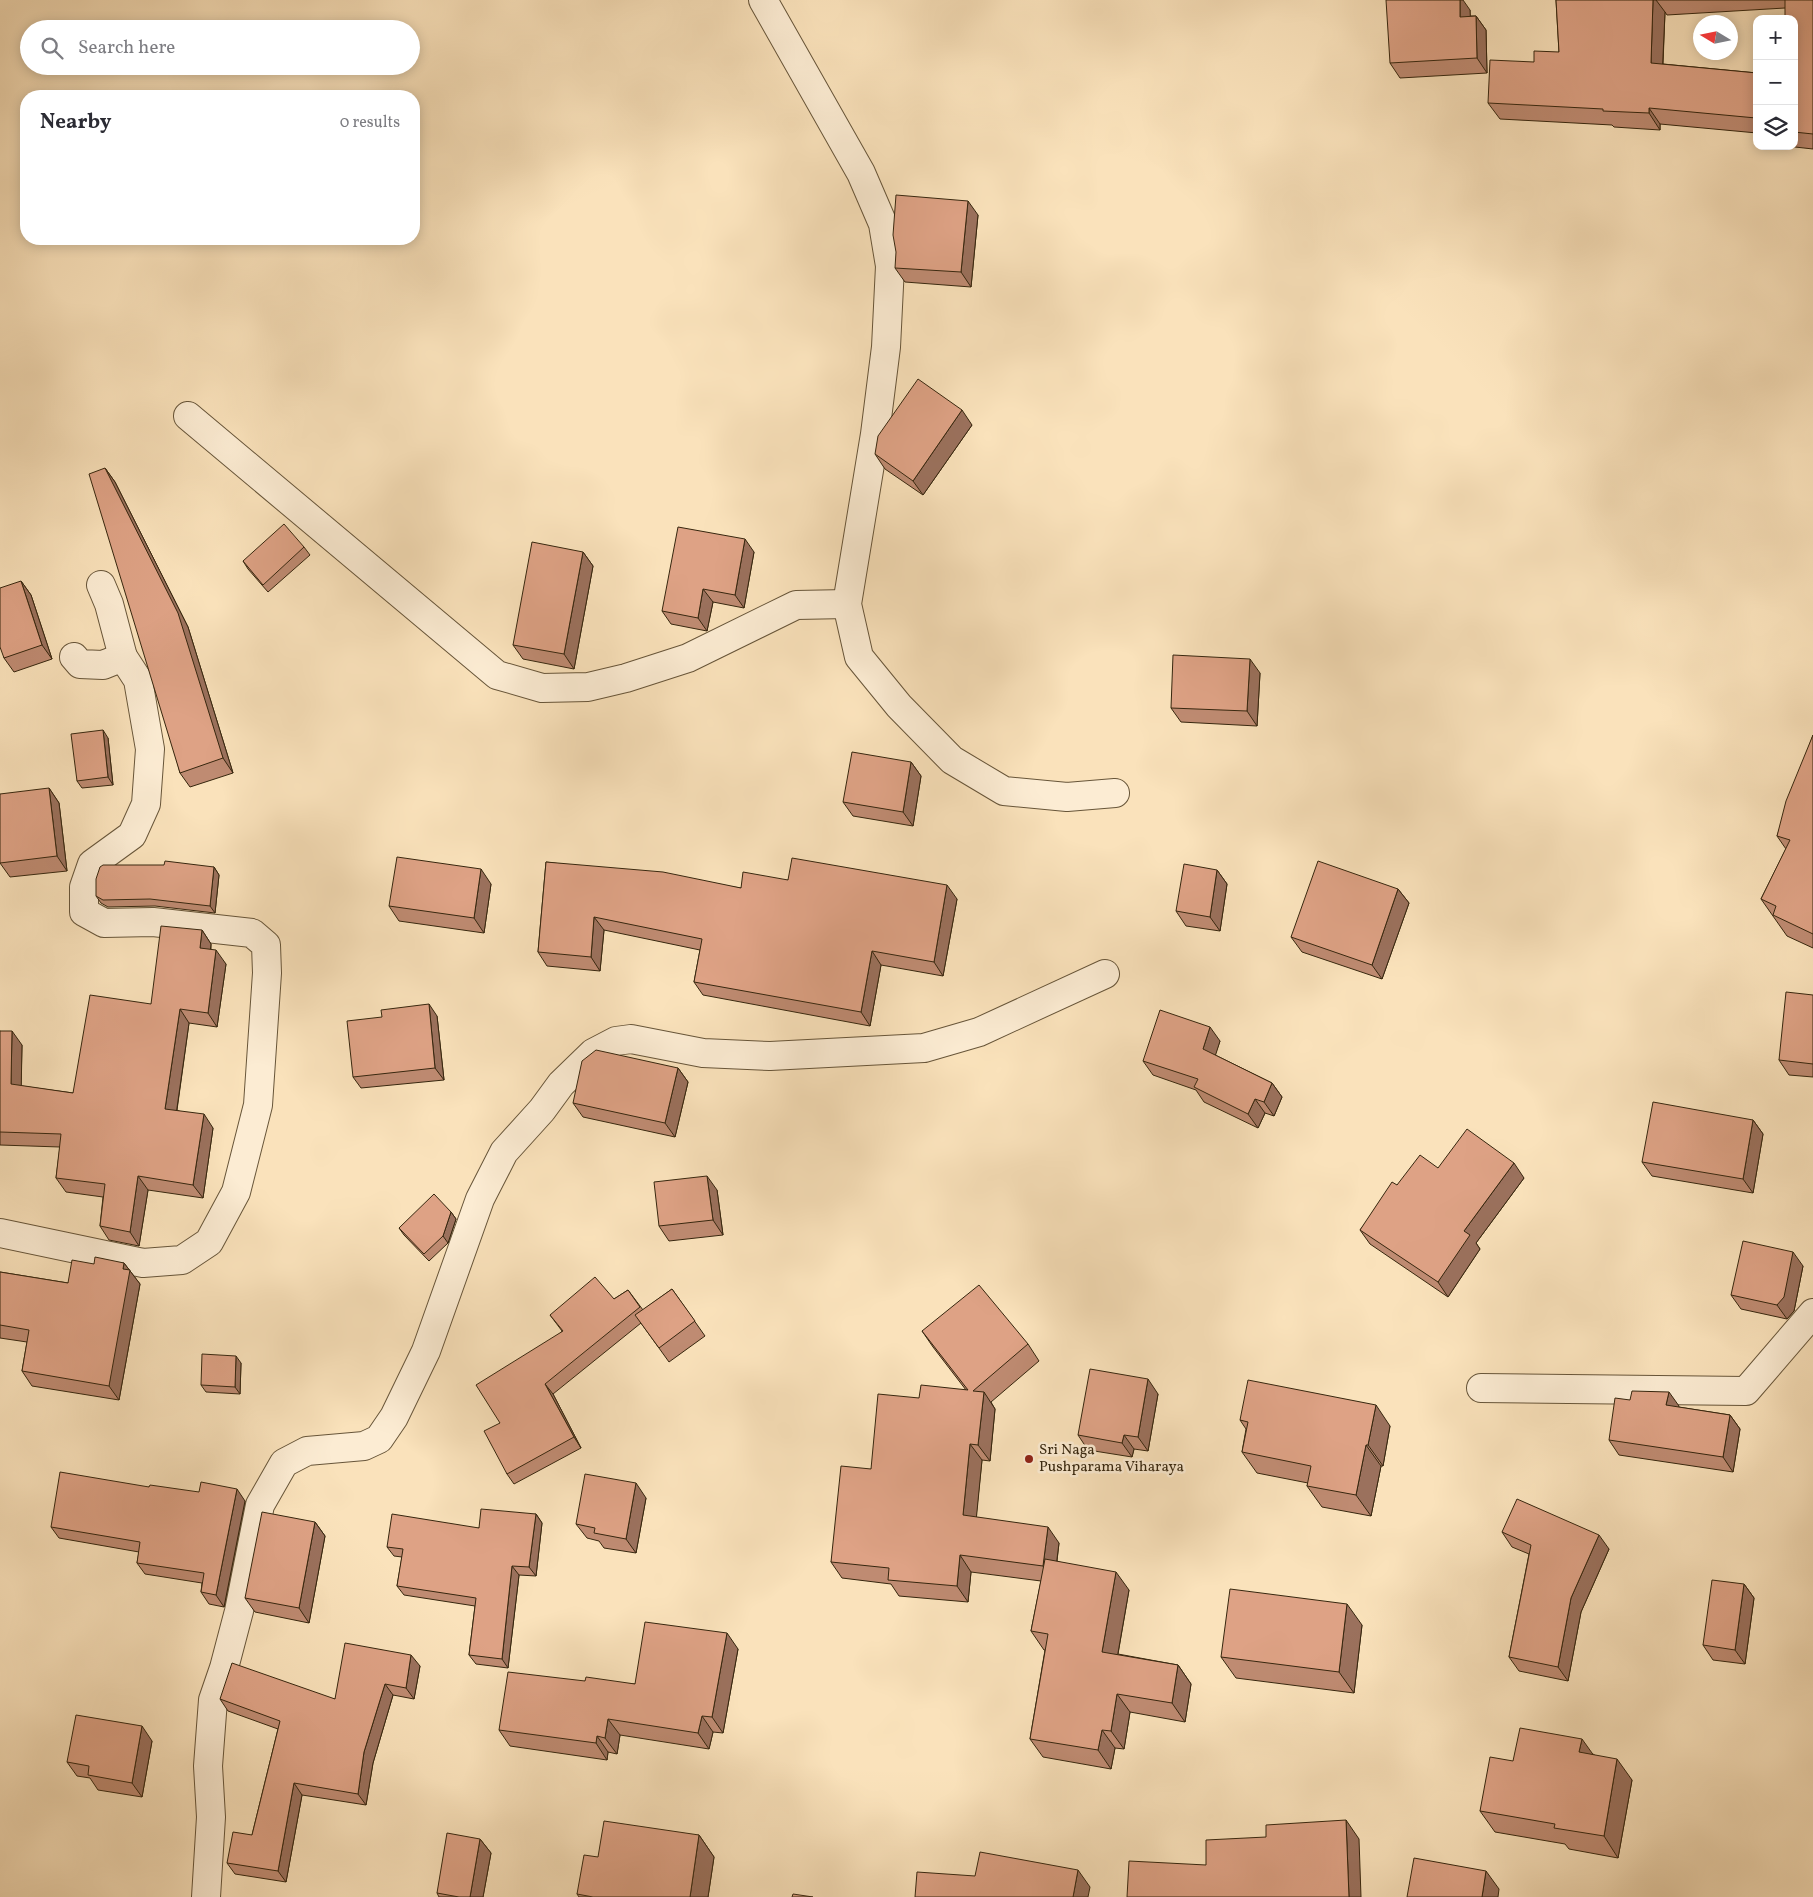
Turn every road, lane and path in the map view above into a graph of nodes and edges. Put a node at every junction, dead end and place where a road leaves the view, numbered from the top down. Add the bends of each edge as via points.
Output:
1 (763, 0) edge
2 (188, 416) dead end
3 (101, 585) dead end
4 (847, 604) junction
5 (74, 657) dead end
6 (123, 657) junction
7 (1115, 793) dead end
8 (1105, 974) dead end
9 (0, 1233) edge
10 (1813, 1314) edge
11 (1482, 1388) dead end
12 (206, 1897) edge

1 - 4 street via 861,173 883,224 890,266 886,346 875,434
2 - 4 street via 497,676 542,688 588,687 688,658 796,605
3 - 6 street
4 - 7 street via 859,657 899,706 952,760 1004,791 1066,797
5 - 6 street via 80,664 102,665
6 - 9 street via 138,680 150,749 146,804 132,835 92,864 84,887 84,912 104,923 153,922 252,932 266,945 268,973 258,1105 236,1192 209,1242 182,1260 143,1264
8 - 12 street via 979,1032 924,1048 770,1056 703,1053 631,1039 616,1040 593,1053 561,1084 504,1152 480,1200 426,1351 394,1417 379,1439 364,1446 307,1451 284,1463 260,1505 239,1611 214,1700 208,1766 211,1817
10 - 11 street via 1746,1391

